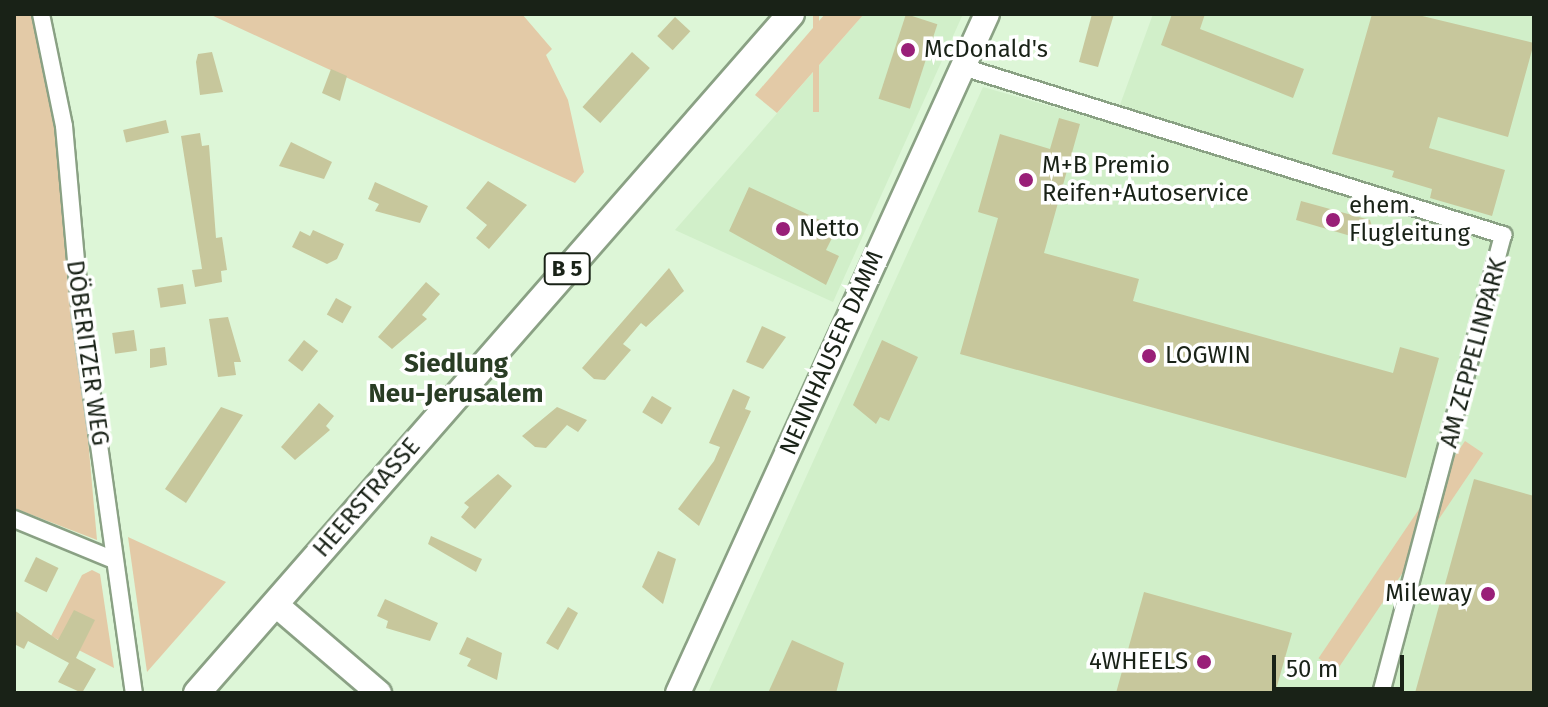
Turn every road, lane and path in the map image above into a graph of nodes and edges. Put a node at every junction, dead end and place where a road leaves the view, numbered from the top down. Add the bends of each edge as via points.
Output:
1 (41, 14) edge
2 (791, 14) edge
3 (987, 14) edge
4 (963, 67) junction
5 (14, 519) edge
6 (114, 560) junction
7 (275, 604) junction
8 (134, 693) edge
9 (197, 693) edge
10 (379, 693) edge
11 (678, 693) edge
12 (1381, 693) edge

1 - 6 street, DÖBERITZER WEG via 64,126
2 - 7 main road, HEERSTRASSE / B 5
3 - 4 main road, NENNHAUSER DAMM
4 - 11 main road, NENNHAUSER DAMM
4 - 12 street, AM ZEPPELINPARK via 1503,235
5 - 6 street
6 - 8 street, DÖBERITZER WEG
7 - 9 main road, HEERSTRASSE / B 5
7 - 10 main road

